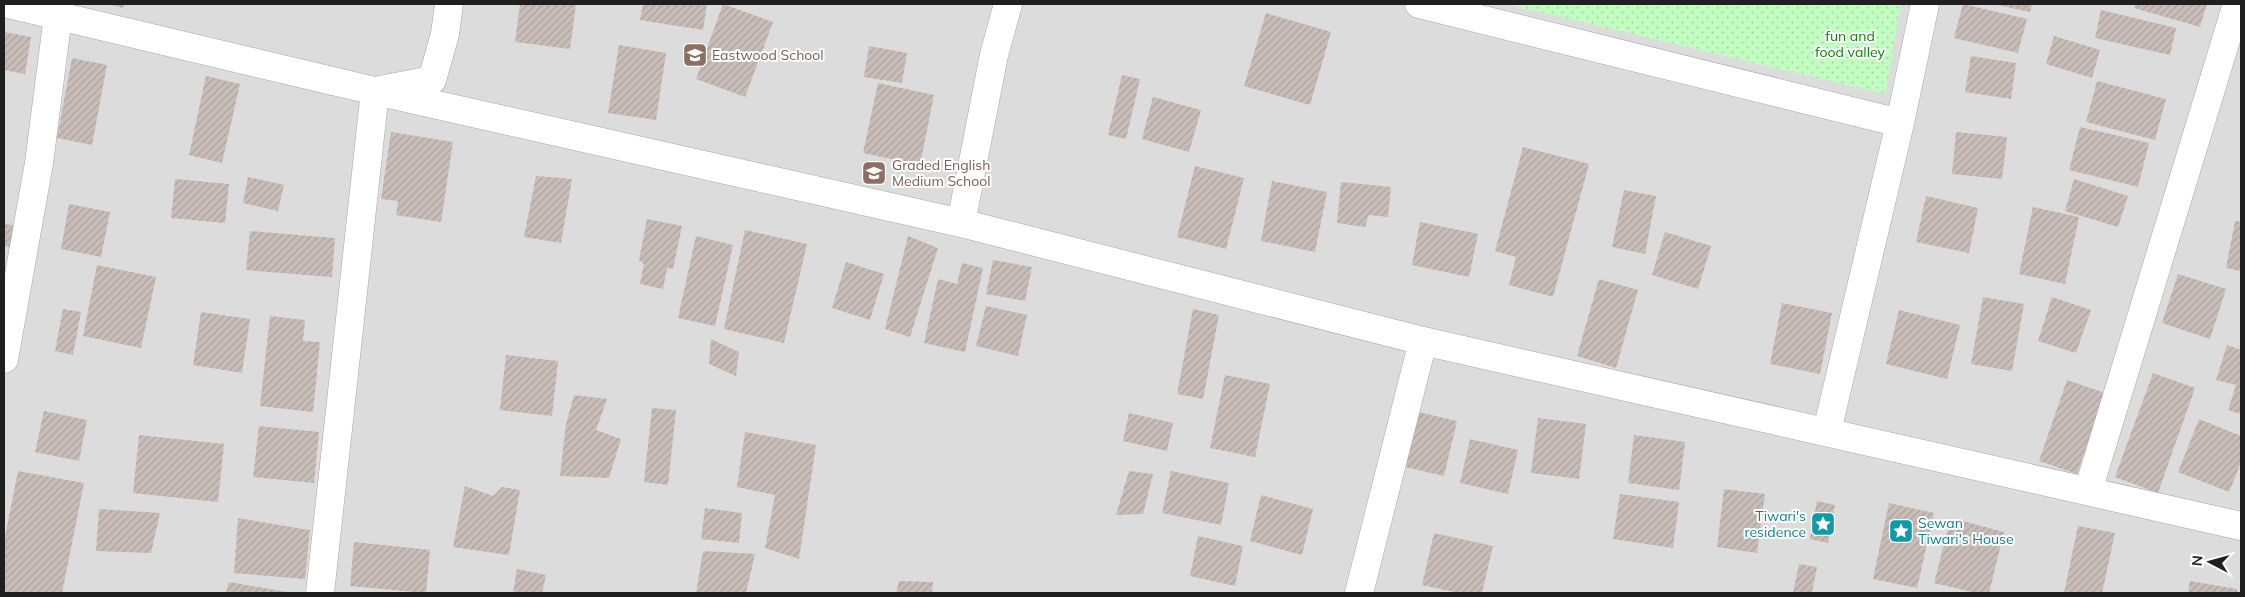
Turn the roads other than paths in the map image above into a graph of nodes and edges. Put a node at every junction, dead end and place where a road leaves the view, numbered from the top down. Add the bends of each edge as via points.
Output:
1 (8, 4) edge
2 (449, 4) edge
3 (1008, 4) edge
4 (1419, 4) edge
5 (1925, 4) edge
6 (2236, 4) edge
7 (58, 16) junction
8 (375, 91) junction
9 (1900, 123) junction
10 (961, 223) junction
11 (1423, 341) junction
12 (4, 359) edge
13 (1827, 431) junction
14 (2088, 492) junction
15 (2241, 526) edge
16 (320, 593) edge
17 (1359, 593) edge

1 - 7 street
2 - 8 street via 432,80
3 - 10 street via 994,55
4 - 9 street
5 - 9 street
6 - 14 street
7 - 8 street
7 - 12 street via 39,163
8 - 10 street
8 - 16 street
9 - 13 street
10 - 11 street
11 - 13 street
11 - 17 street
13 - 14 street
14 - 15 street

